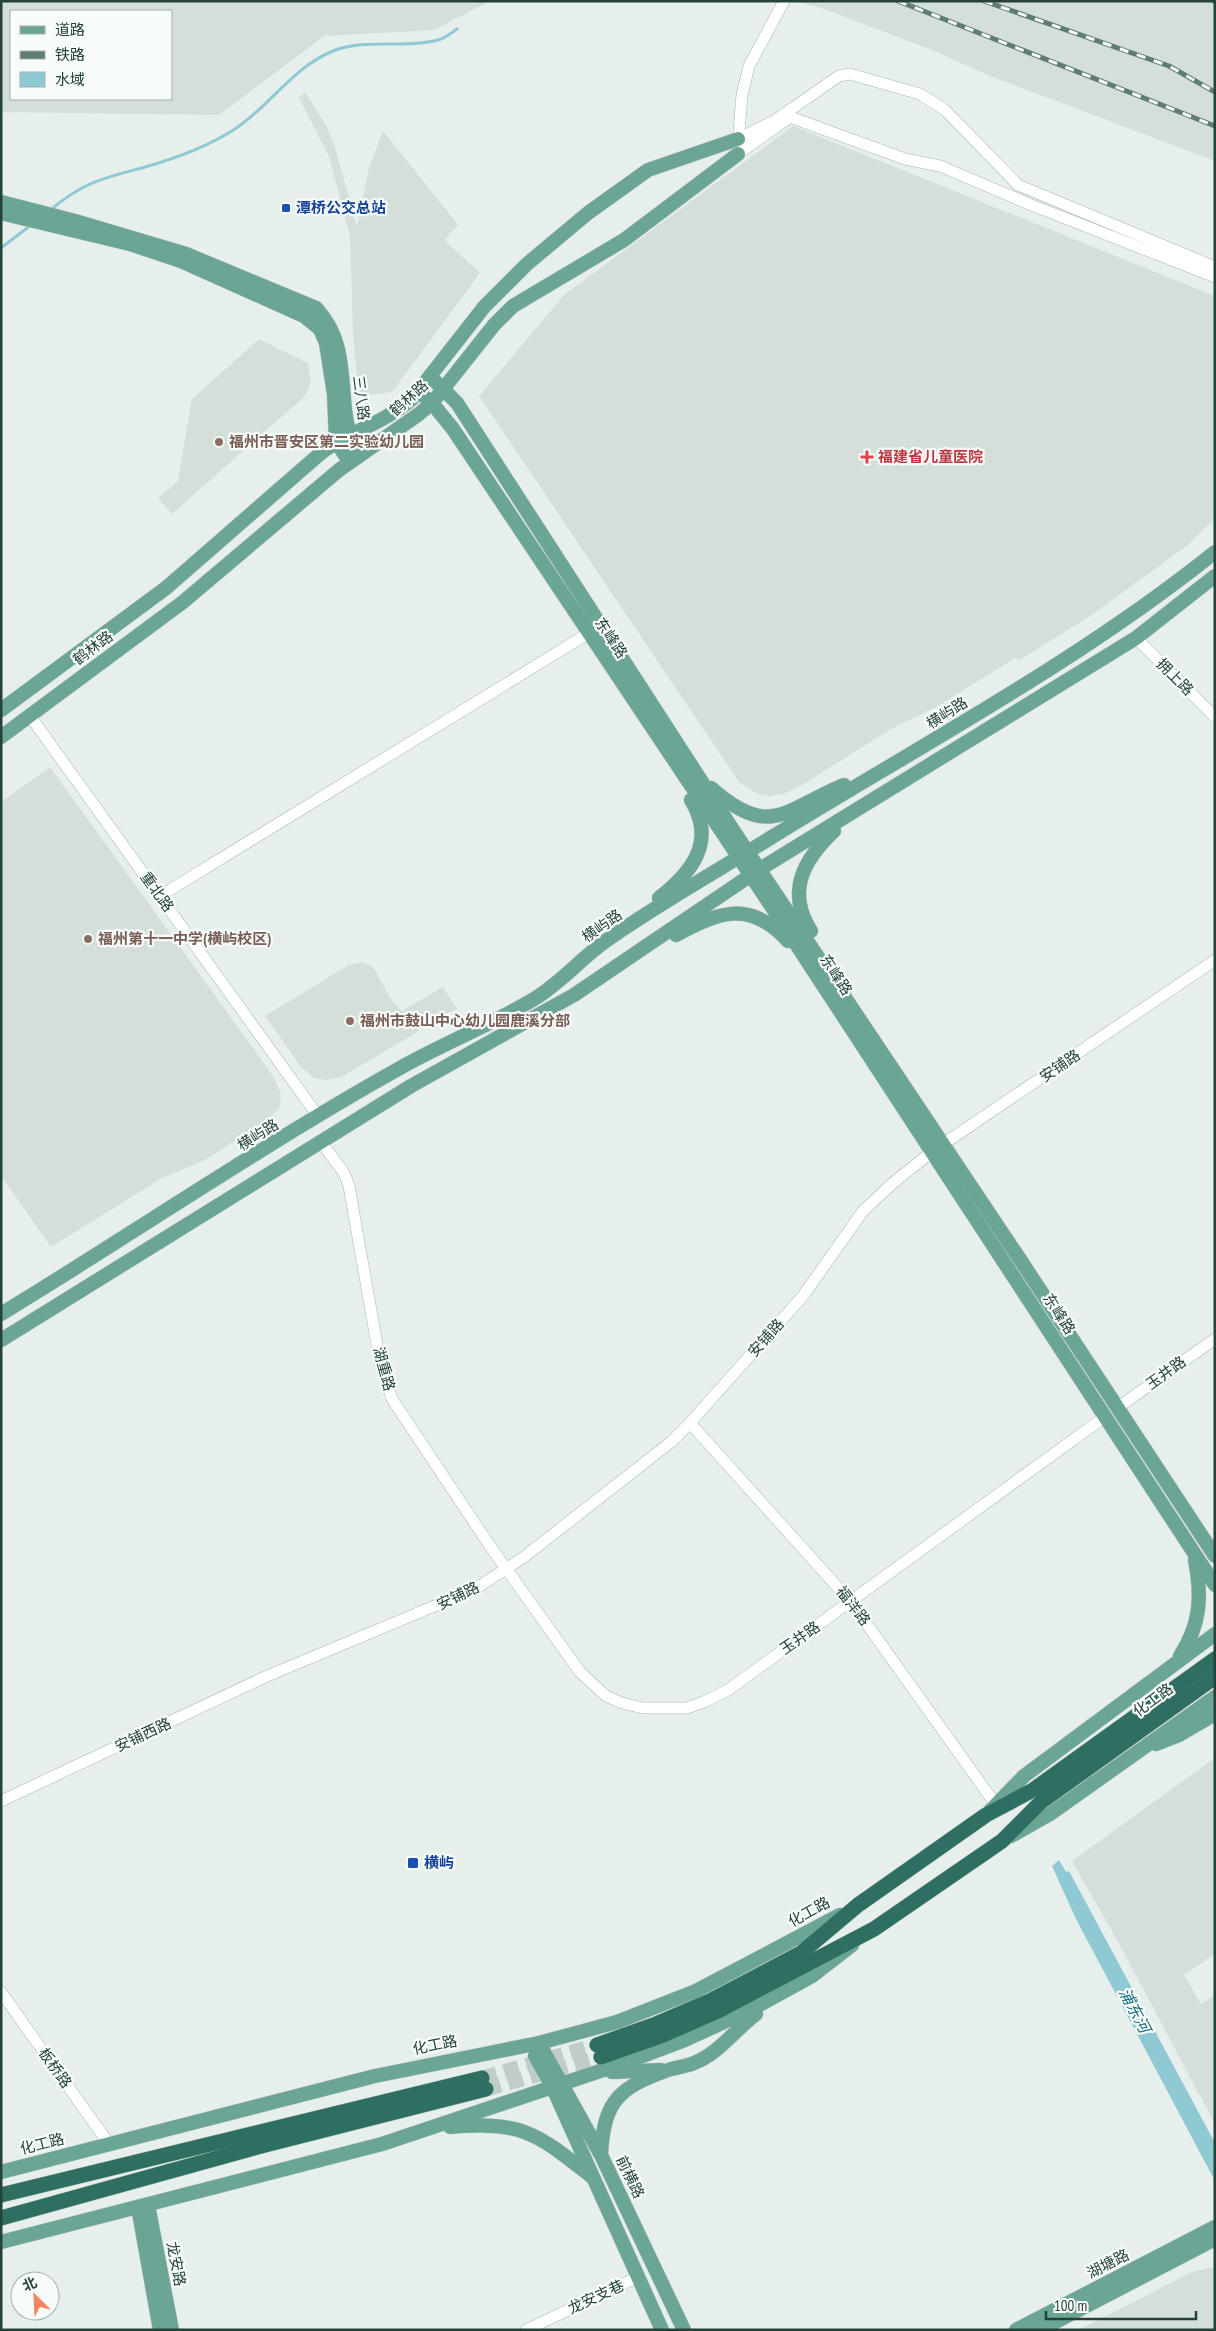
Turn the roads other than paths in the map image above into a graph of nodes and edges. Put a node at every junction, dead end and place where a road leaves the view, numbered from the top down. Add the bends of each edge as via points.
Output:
1 (784, 1) edge
2 (738, 139) junction
3 (738, 154) junction
4 (5, 209) edge
5 (72, 225) junction
6 (1215, 267) edge
7 (1215, 277) edge
8 (430, 376) junction
9 (444, 388) junction
10 (419, 392) junction
11 (432, 403) junction
12 (350, 434) junction
13 (336, 442) junction
14 (358, 457) junction
15 (1215, 552) edge
16 (1215, 576) edge
17 (589, 633) junction
18 (1136, 638) junction
19 (1, 710) edge
20 (30, 716) junction
21 (1215, 717) edge
22 (646, 719) junction
23 (1, 736) edge
24 (886, 768) junction
25 (699, 777) junction
26 (856, 810) junction
27 (744, 855) junction
28 (756, 872) junction
29 (160, 896) junction
30 (610, 938) junction
31 (626, 960) junction
32 (1215, 960) edge
33 (814, 971) junction
34 (843, 995) junction
35 (318, 1116) junction
36 (322, 1143) junction
37 (938, 1148) junction
38 (1, 1314) edge
39 (1215, 1339) edge
40 (1, 1340) edge
41 (1111, 1412) junction
42 (690, 1423) junction
43 (1182, 1506) junction
44 (1215, 1540) edge
45 (1193, 1552) junction
46 (1215, 1556) edge
47 (506, 1570) junction
48 (1215, 1585) edge
49 (851, 1602) junction
50 (1215, 1634) edge
51 (1215, 1659) edge
52 (1175, 1662) junction
53 (285, 1669) joint
54 (1215, 1677) edge
55 (1215, 1697) edge
56 (1215, 1714) edge
57 (1119, 1737) junction
58 (1137, 1752) junction
59 (1, 1801) edge
60 (991, 1810) junction
61 (1002, 1841) junction
62 (858, 1905) junction
63 (874, 1929) junction
64 (1, 1992) edge
65 (783, 1993) junction
66 (534, 2044) junction
67 (672, 2069) junction
68 (596, 2072) junction
69 (557, 2085) junction
70 (432, 2128) junction
71 (109, 2144) junction
72 (600, 2155) junction
73 (1, 2172) edge
74 (593, 2177) junction
75 (1, 2195) edge
76 (143, 2206) junction
77 (1, 2218) edge
78 (1215, 2227) edge
79 (1215, 2239) edge
80 (1, 2242) edge
81 (638, 2277) junction
82 (160, 2330) edge
83 (172, 2330) edge
84 (526, 2330) edge
85 (662, 2330) edge
86 (684, 2330) edge
87 (1016, 2330) edge
88 (1040, 2330) edge

1 - 2 street via 749,66
2 - 3 street
2 - 6 street via 774,121 839,76 850,74 909,90 940,106 1018,186
2 - 8 main road, 鹤林路 via 648,170 588,213 527,264 491,300
3 - 7 street via 790,117 905,159 940,166
3 - 9 main road, 鹤林路 via 624,240 513,306
4 - 5 main road
5 - 12 main road, 三八路 via 186,254 316,308 328,322 339,347
5 - 13 main road, 三八路 via 207,271 294,310 312,322 324,335 329,355
8 - 9 main road, 东峰路
8 - 10 main road, 鹤林路
9 - 11 main road, 鹤林路
9 - 25 main road, 东峰路 via 457,403
10 - 11 main road, 东峰路
10 - 12 main road, 鹤林路 via 402,408
11 - 14 main road, 鹤林路
11 - 17 main road, 东峰路
12 - 13 main road, 鹤林路
12 - 14 main road, 三八路
13 - 14 main road via 345,455
13 - 19 main road, 鹤林路 via 173,582
14 - 20 main road, 鹤林路 via 183,602
15 - 24 main road, 横屿路 via 1098,636
16 - 18 main road
17 - 22 main road, 东峰路
17 - 29 street
18 - 21 street, 拥上路
18 - 26 main road
20 - 23 main road, 鹤林路
20 - 29 street, 重北路
22 - 27 main road, 东峰路
22 - 30 main road via 666,762 698,813 699,847 695,861 682,880
24 - 25 main road via 827,792 801,808 768,818 745,813 733,806
24 - 27 main road, 横屿路
25 - 27 main road, 东峰路
26 - 28 main road
26 - 34 main road via 813,852 802,872 799,888 802,915 841,978
27 - 28 main road, 东峰路
27 - 30 main road, 横屿路
28 - 31 main road
28 - 33 main road, 东峰路
28 - 34 main road, 东峰路
29 - 35 street, 重北路
30 - 35 main road, 横屿路 via 536,998 483,1028 401,1067
31 - 33 main road via 707,918 735,912 754,916 775,928
31 - 36 main road via 574,995 411,1086
32 - 37 street, 安铺路
33 - 37 main road, 东峰路
34 - 37 main road, 东峰路
35 - 38 main road, 横屿路
36 - 40 main road
36 - 47 street, 湖重路 via 344,1173 349,1186 380,1362 392,1399
37 - 41 main road, 东峰路
37 - 42 street, 安铺路 via 863,1211 807,1291
39 - 41 street, 玉井路
41 - 43 main road, 东峰路
41 - 45 main road, 东峰路
41 - 49 street, 玉井路
42 - 47 street, 安铺路 via 671,1442
42 - 49 street, 福洋路
43 - 44 main road
43 - 46 main road, 东峰路
45 - 48 main road, 东峰路
45 - 52 main road via 1199,1614 1188,1644
47 - 49 street, 玉井路 via 586,1679 613,1700 643,1708 677,1709 712,1699
47 - 53 street, 安铺路 via 436,1607
49 - 60 street, 福洋路
50 - 52 main road
51 - 57 highway, 化工路
52 - 60 main road via 1024,1776
53 - 59 street, 安铺西路
54 - 57 highway, 化工路
55 - 58 main road
56 - 58 main road via 1179,1735
57 - 60 highway, 化工路 via 1033,1790
57 - 61 highway, 化工路 via 1041,1802
58 - 61 main road via 1050,1814
60 - 62 highway, 化工路
61 - 63 highway, 化工路
62 - 63 highway, 化工路 via 801,1953 684,2013 599,2051 661,2036 716,2012
62 - 66 main road, 化工路 via 696,1992 617,2022
63 - 65 main road via 812,1976
64 - 71 street, 板桥路
65 - 67 main road via 715,2050 694,2063
65 - 68 main road via 685,2040
66 - 69 main road, 前横路
66 - 71 main road, 化工路 via 375,2076
67 - 68 main road
67 - 72 main road via 633,2085 617,2096 602,2129
68 - 69 main road
69 - 70 main road
69 - 72 main road, 前横路
69 - 74 main road, 前横路
70 - 74 main road via 481,2124 519,2128 553,2146
70 - 76 main road
71 - 73 main road, 化工路
72 - 86 main road, 前横路
74 - 81 main road, 前横路
75 - 77 highway via 484,2083
76 - 80 main road
76 - 82 main road, 龙安路
76 - 83 main road, 龙安路
78 - 87 main road, 湖塘路
79 - 88 main road, 湖塘路
81 - 84 street, 龙安支巷
81 - 85 main road, 前横路

